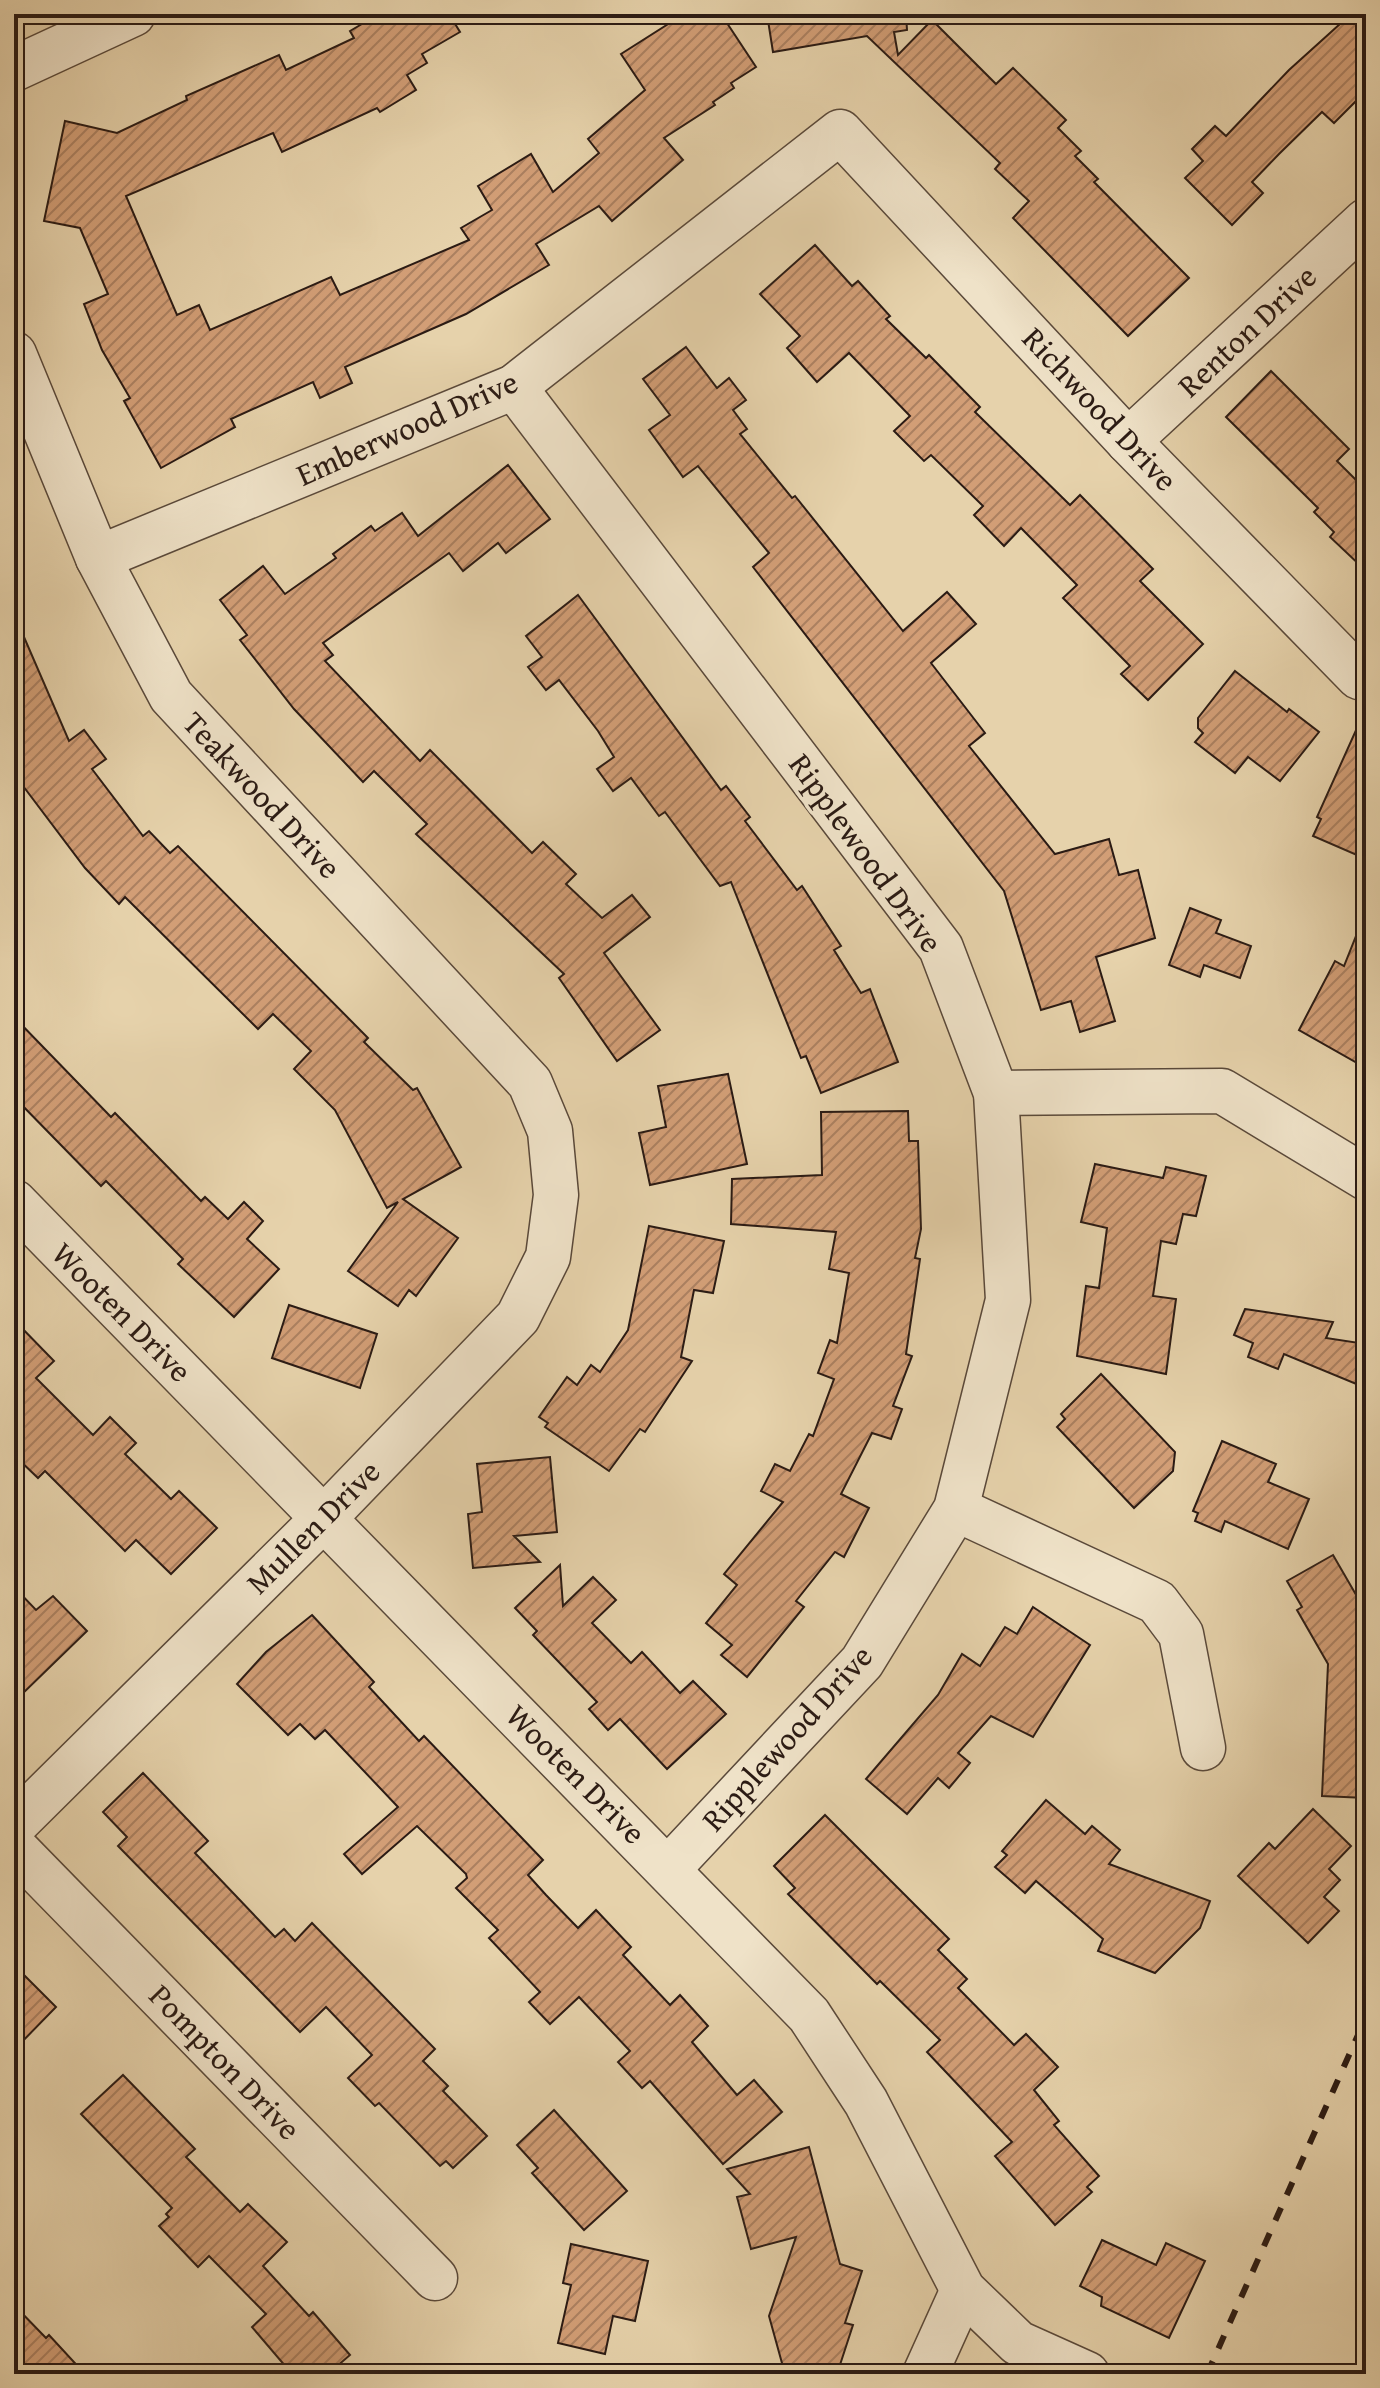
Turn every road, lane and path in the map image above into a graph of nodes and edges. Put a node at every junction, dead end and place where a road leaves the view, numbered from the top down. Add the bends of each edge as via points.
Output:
1 (133, 14) edge
2 (14, 69) edge
3 (840, 132) joint
4 (1366, 221) edge
5 (14, 354) edge
6 (514, 387) junction
7 (1128, 441) junction
8 (98, 558) junction
9 (1366, 679) edge
10 (996, 1093) junction
11 (1366, 1178) edge
12 (556, 1195) joint
13 (14, 1202) edge
14 (956, 1509) junction
15 (324, 1518) junction
16 (1203, 1748) dead end
17 (14, 1825) edge
18 (14, 1847) edge
19 (669, 1868) junction
20 (435, 2278) dead end
21 (963, 2290) junction
22 (925, 2374) edge
23 (1087, 2374) edge

1 - 2 street
3 - 6 street, Emberwood Drive
3 - 7 street, Richwood Drive
4 - 7 street, Renton Drive
5 - 8 street, Teakwood Drive
6 - 8 street, Emberwood Drive
6 - 10 street, Ripplewood Drive via 941,948
7 - 9 street, Richwood Drive
8 - 12 street, Teakwood Drive via 171,696 530,1083 550,1131
10 - 11 street via 1222,1091
10 - 14 street, Ripplewood Drive via 1008,1300
12 - 15 street, Mullen Drive via 548,1257 518,1317
13 - 15 street, Wooten Drive
14 - 16 street via 1157,1602 1181,1634
14 - 19 street, Ripplewood Drive via 862,1662
15 - 17 street, Mullen Drive
15 - 19 street, Wooten Drive
18 - 20 street, Pompton Drive
19 - 21 street, Wooten Drive via 809,2015 866,2102
21 - 22 street
21 - 23 street, Wooten Drive via 1018,2343

